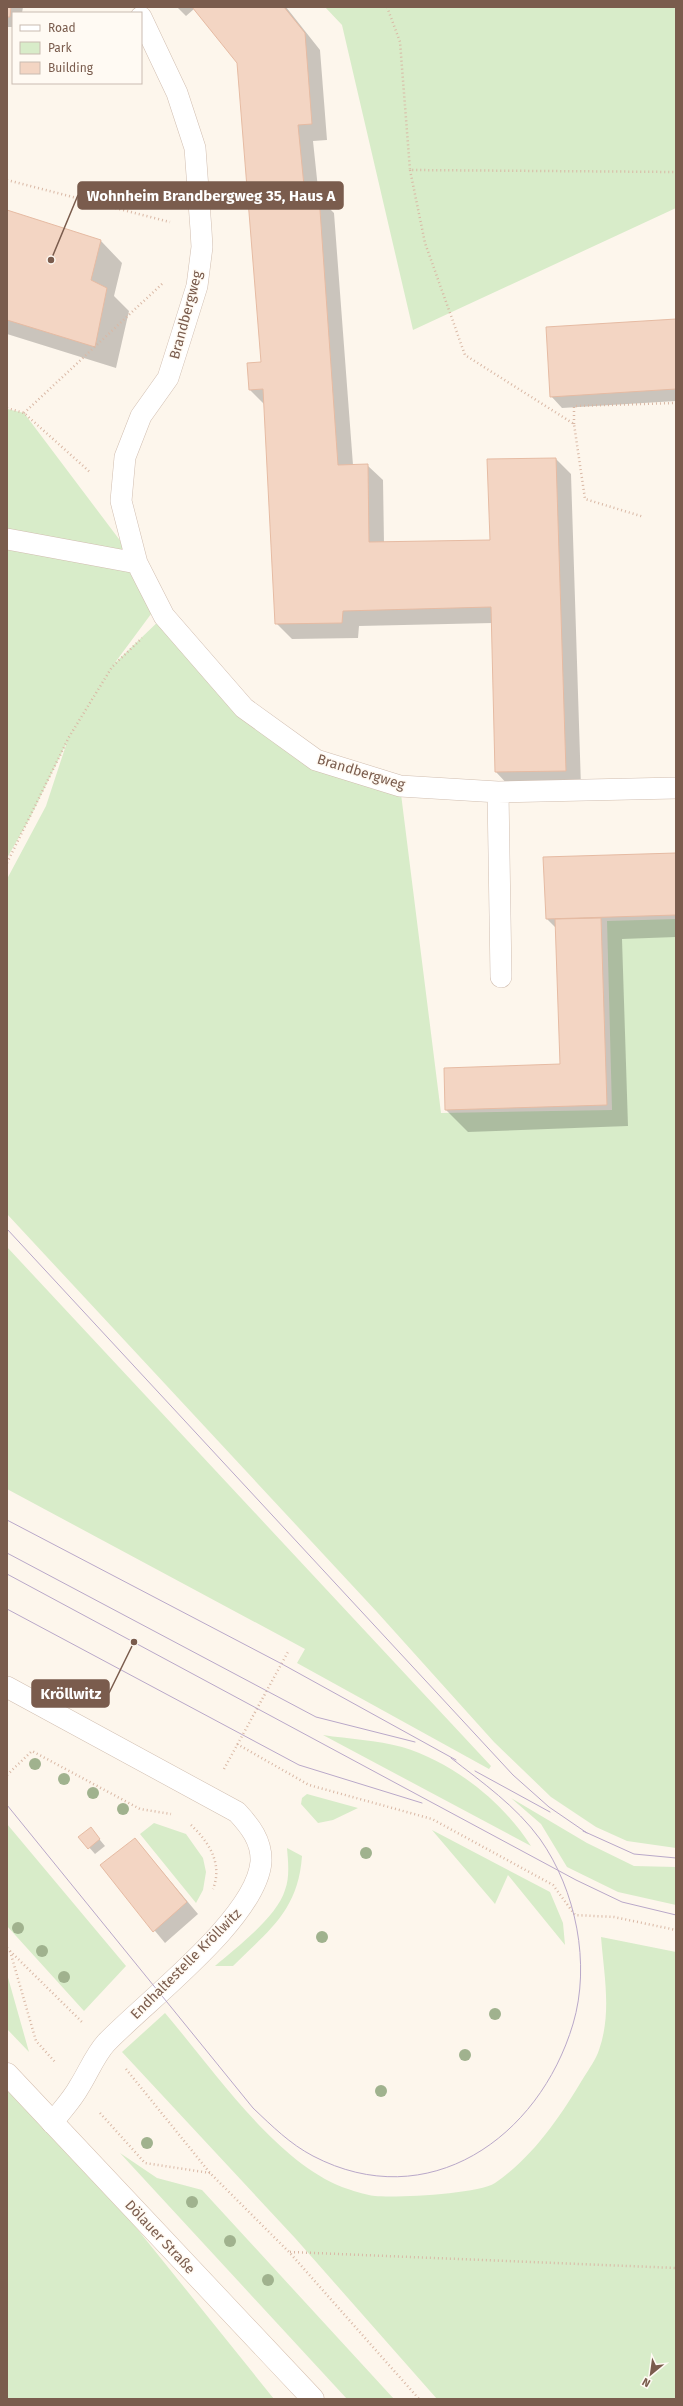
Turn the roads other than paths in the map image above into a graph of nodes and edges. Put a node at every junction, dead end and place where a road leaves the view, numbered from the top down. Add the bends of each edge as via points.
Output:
1 (142, 19) edge
2 (7, 539) edge
3 (137, 563) junction
4 (676, 788) edge
5 (498, 792) junction
6 (500, 977) dead end
7 (7, 1687) edge
8 (7, 2074) edge
9 (52, 2123) junction
10 (313, 2399) edge

1 - 3 lane, Brandbergweg via 177,93 195,148 202,239 197,286 168,378 141,416 125,457 121,501
2 - 3 lane
3 - 5 lane, Brandbergweg via 164,616 244,708 316,760 400,786
4 - 5 lane, Brandbergweg
5 - 6 lane
7 - 9 lane, Endhaltestelle Kröllwitz via 237,1812 258,1841 261,1861 258,1877 246,1903 191,1962 105,2044 78,2089
8 - 9 main road, Dölauer Straße
9 - 10 main road, Dölauer Straße

